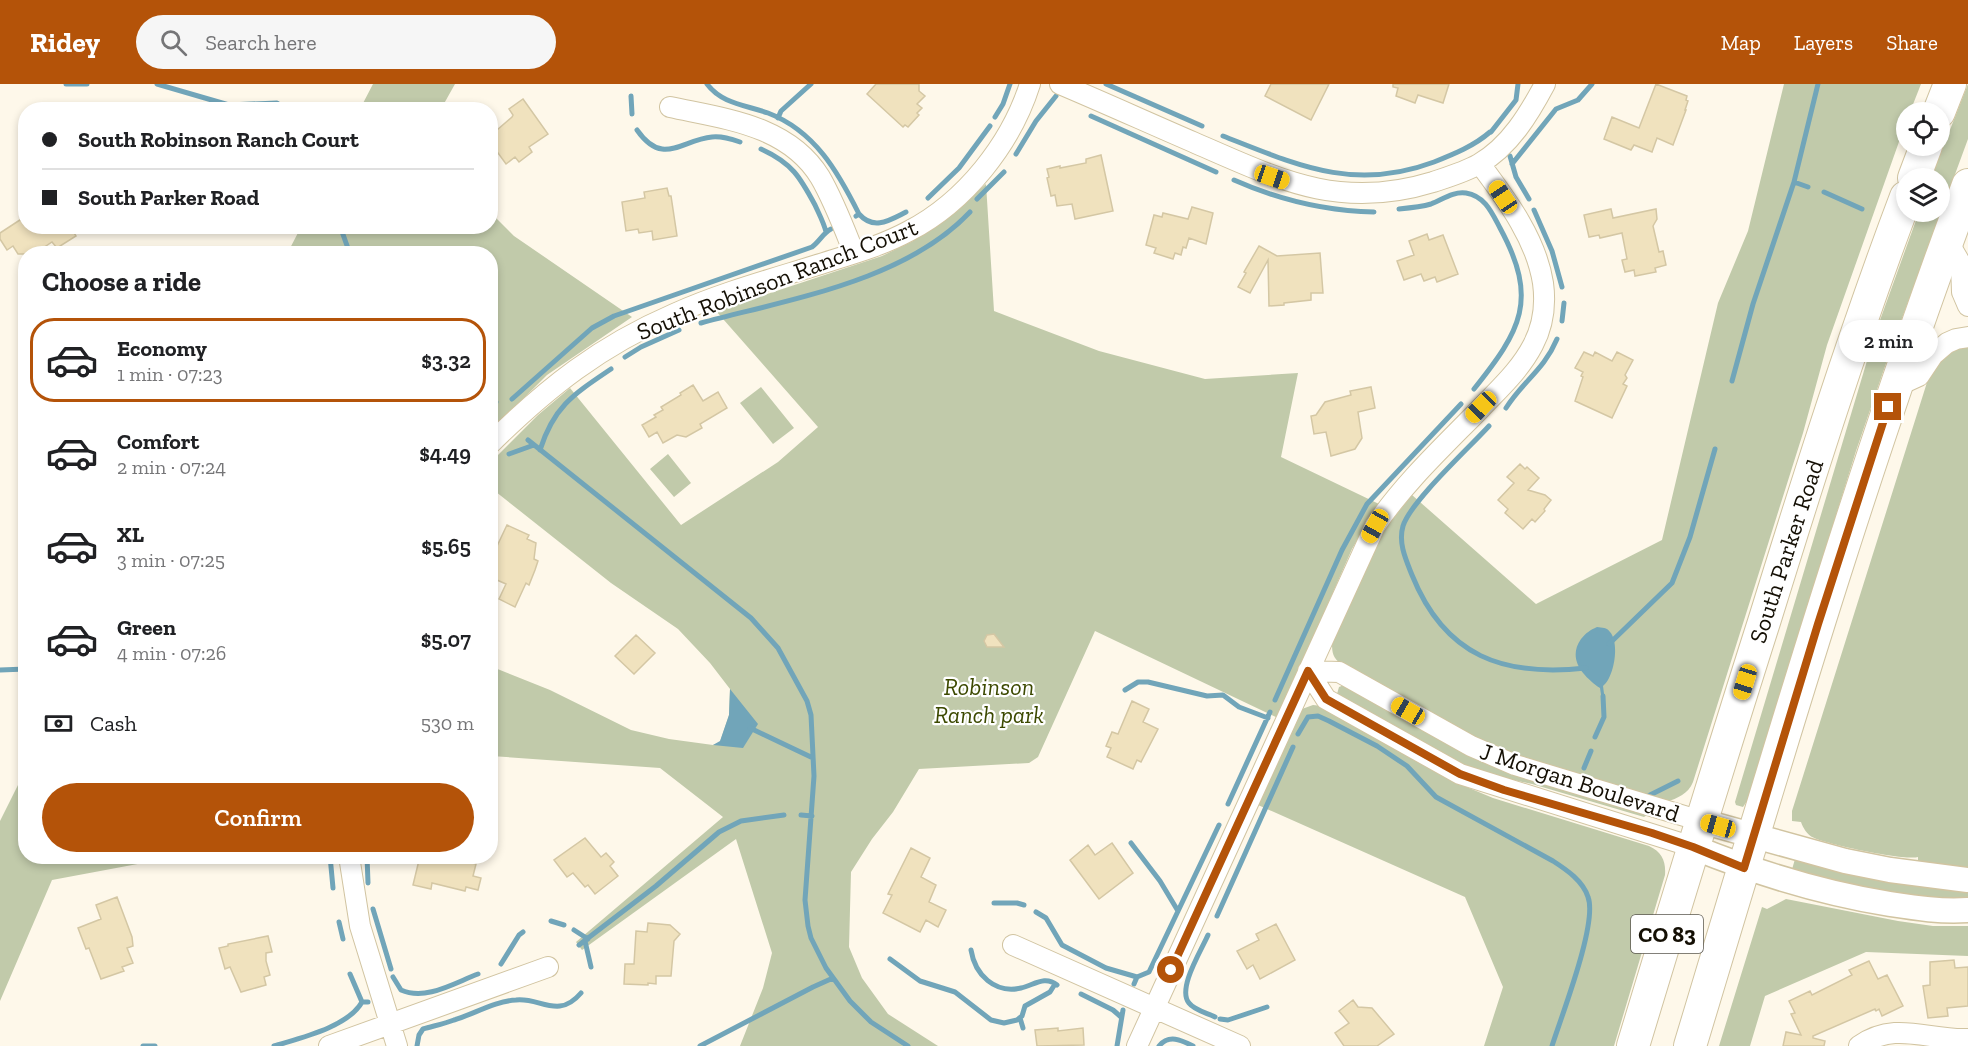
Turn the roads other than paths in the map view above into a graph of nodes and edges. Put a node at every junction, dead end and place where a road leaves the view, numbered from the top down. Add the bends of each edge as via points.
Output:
1 (1030, 84) edge
2 (1060, 84) edge
3 (1545, 84) edge
4 (1950, 84) edge
5 (1943, 102) edge
6 (670, 107) dead end
7 (1480, 164) junction
8 (1968, 185) edge
9 (1897, 222) edge
10 (1947, 240) junction
11 (854, 253) junction
12 (1968, 306) edge
13 (1968, 337) edge
14 (1895, 387) junction
15 (498, 436) edge
16 (1308, 671) junction
17 (1697, 834) junction
18 (1753, 836) junction
19 (350, 864) edge
20 (1744, 868) junction
21 (1968, 880) edge
22 (1968, 910) edge
23 (1013, 945) dead end
24 (548, 967) dead end
25 (1154, 1007) junction
26 (390, 1024) junction
27 (1968, 1039) edge
28 (329, 1046) edge
29 (398, 1046) edge
30 (1137, 1046) edge
31 (1240, 1046) edge
32 (1633, 1046) edge
33 (1690, 1046) edge
34 (1859, 1046) edge

1 - 11 street, South Robinson Ranch Court via 999,147 945,207 921,225
2 - 7 street via 1272,177 1323,191 1395,191
3 - 7 street via 1521,124
4 - 5 highway
6 - 11 street via 759,128 794,148 820,178
7 - 16 street via 1512,210 1535,255 1544,296 1539,332 1519,367 1385,510
8 - 10 highway, CO 83
9 - 17 highway, South Parker Road / CO 83 via 1800,508
10 - 12 street via 1961,264 1962,291
10 - 14 highway, CO 83
11 - 15 street, South Robinson Ranch Court via 713,298 632,334 554,385
13 - 14 street via 1947,343 1919,376
14 - 18 highway, CO 83
16 - 17 street, J Morgan Boulevard via 1339,672 1471,746
16 - 17 street, J Morgan Boulevard via 1326,699 1460,774
16 - 25 street
17 - 18 street, J Morgan Boulevard
17 - 20 street, J Morgan Boulevard
17 - 32 highway, South Parker Road / CO 83
18 - 20 highway, CO 83
18 - 21 street, J Morgan Boulevard via 1855,863
19 - 26 street via 360,926
20 - 22 street, J Morgan Boulevard via 1867,900 1924,909
20 - 33 highway, CO 83
23 - 25 street
24 - 26 street
25 - 30 street
25 - 31 street
26 - 28 street
26 - 29 street
27 - 34 street via 1898,1032 1874,1037

